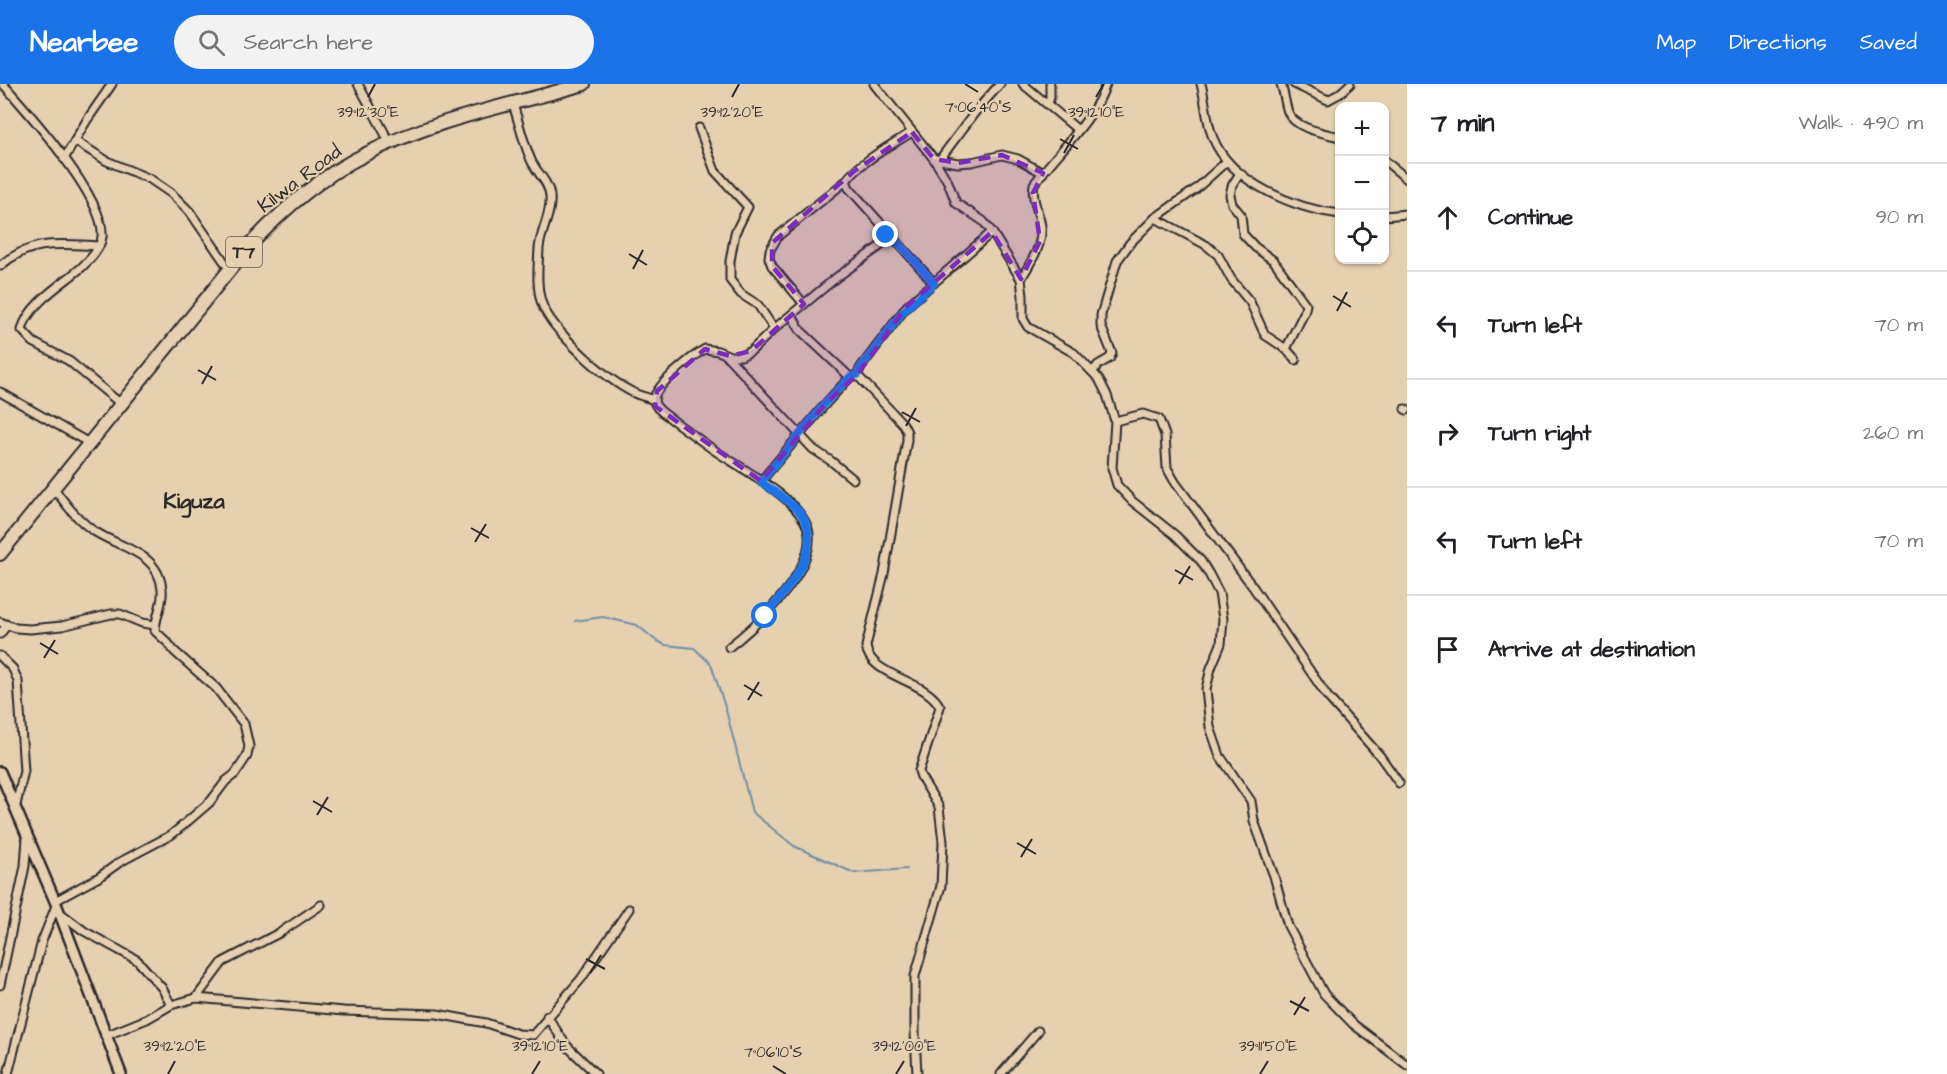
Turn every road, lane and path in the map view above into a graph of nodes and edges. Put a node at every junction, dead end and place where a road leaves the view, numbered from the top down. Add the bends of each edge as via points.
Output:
1 (3, 84) edge
2 (112, 84) edge
3 (358, 84) edge
4 (584, 84) edge
5 (874, 84) edge
6 (1000, 84) edge
7 (1023, 84) edge
8 (1050, 84) edge
9 (1106, 84) edge
10 (1201, 84) edge
11 (1281, 84) edge
12 (1294, 84) edge
13 (1350, 84) edge
14 (513, 104) junction
15 (1048, 104) junction
16 (699, 128) dead end
17 (1078, 130) junction
18 (912, 132) junction
19 (1335, 136) edge
20 (75, 141) junction
21 (390, 143) junction
22 (64, 159) junction
23 (937, 159) junction
24 (1227, 161) junction
25 (1389, 164) edge
26 (1043, 172) junction
27 (1240, 173) junction
28 (1407, 179) edge
29 (846, 181) junction
30 (1335, 213) edge
31 (1407, 214) edge
32 (1389, 216) edge
33 (1155, 218) junction
34 (887, 230) junction
35 (992, 232) junction
36 (99, 246) junction
37 (0, 266) edge
38 (230, 270) junction
39 (1020, 279) junction
40 (934, 283) junction
41 (804, 304) junction
42 (792, 315) junction
43 (774, 330) junction
44 (1286, 349) junction
45 (726, 355) junction
46 (1296, 360) dead end
47 (1093, 371) junction
48 (854, 376) junction
49 (0, 392) edge
50 (654, 400) junction
51 (121, 404) junction
52 (1115, 421) junction
53 (801, 435) junction
54 (89, 443) junction
55 (853, 480) dead end
56 (761, 482) junction
57 (53, 487) junction
58 (0, 554) edge
59 (4, 623) edge
60 (155, 625) junction
61 (0, 634) edge
62 (729, 647) dead end
63 (0, 656) edge
64 (0, 772) edge
65 (1399, 783) dead end
66 (16, 805) junction
67 (27, 838) junction
68 (321, 905) dead end
69 (56, 906) junction
70 (629, 909) dead end
71 (0, 985) edge
72 (196, 998) junction
73 (171, 1005) junction
74 (547, 1016) junction
75 (1038, 1031) dead end
76 (105, 1036) junction
77 (1407, 1065) edge
78 (8, 1074) edge
79 (121, 1074) edge
80 (596, 1074) edge
81 (917, 1074) edge
82 (1001, 1074) edge

1 - 22 street
2 - 20 street
3 - 21 street
4 - 14 highway, Kilwa Road / T7
5 - 18 street
6 - 23 street
7 - 15 street
8 - 15 street
9 - 17 street
10 - 24 street via 1214,139
11 - 19 street via 1293,119
12 - 13 street via 1328,100
14 - 21 highway, Kilwa Road / T7
14 - 50 street via 529,154 550,195 538,246 539,287 546,313 610,377 633,393
15 - 17 street
16 - 43 street via 715,171 748,207 735,233 730,280 741,294 758,305
17 - 26 street
18 - 23 street
18 - 29 street
20 - 22 street
20 - 38 street via 172,194 190,212
21 - 38 highway, Kilwa Road / T7 via 350,163 288,206
22 - 36 street via 98,216 102,230
23 - 26 street via 965,163 1002,155
23 - 35 street via 956,203
24 - 27 street
24 - 33 street
25 - 28 street
26 - 39 street via 1033,193 1040,241
27 - 30 street via 1297,205
27 - 44 street via 1230,195 1241,214 1243,234 1274,261 1306,305
29 - 34 street
29 - 41 street via 778,236 770,249 772,266
31 - 32 street
33 - 44 street via 1218,255 1250,302 1262,330
33 - 47 street via 1117,261 1101,315 1101,326 1112,352
34 - 40 street
34 - 41 street via 879,247
35 - 39 street
35 - 40 street
36 - 37 street via 27,248
36 - 51 street via 81,268 31,313 22,330 33,342 69,361
38 - 51 highway, Kilwa Road / T7
39 - 47 street via 1023,319 1028,327 1065,347
40 - 48 street via 902,313
41 - 42 street
42 - 43 street
42 - 48 street via 800,330
43 - 45 street via 751,351 741,356
44 - 46 street
45 - 50 street via 705,349 698,353 657,391
45 - 53 street
47 - 52 street via 1107,395
48 - 53 street via 826,402
48 - 81 street via 907,432 888,553 866,652 879,666 932,695 940,707 920,771 939,807 943,842 941,886 915,976
49 - 54 street
50 - 56 street via 662,412
51 - 54 highway, Kilwa Road / T7
52 - 65 street via 1143,414 1159,419 1165,435 1167,468 1175,482 1327,696
52 - 77 street via 1112,468 1117,485 1201,561 1219,593 1222,638 1206,689 1210,727 1220,756 1251,801 1288,926 1324,994 1353,1024
53 - 55 street
53 - 56 street
54 - 57 highway, Kilwa Road / T7
56 - 62 street via 801,515 809,533 808,550 800,569 771,608
57 - 58 highway, Kilwa Road / T7
57 - 60 street via 92,530 151,562 163,592
59 - 60 street via 30,629 120,614
59 - 61 street
60 - 69 street via 158,634 216,688 244,724 247,756 210,802 182,827 120,862
63 - 66 street via 18,681 24,771
64 - 66 street
66 - 67 street
67 - 69 street
67 - 71 street via 25,866
68 - 72 street via 281,932 223,962
69 - 73 street via 84,931 137,960 162,988
69 - 76 street
69 - 78 street via 42,941
70 - 74 street via 581,979
72 - 73 street
72 - 74 street via 344,1011 437,1014 526,1035 533,1035
73 - 76 street
74 - 80 street via 566,1045
75 - 82 street
76 - 79 street

